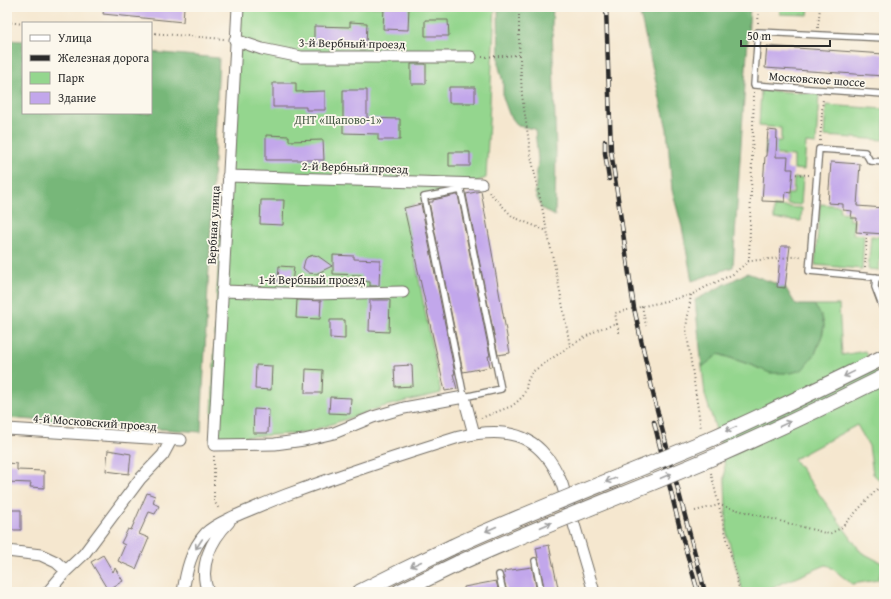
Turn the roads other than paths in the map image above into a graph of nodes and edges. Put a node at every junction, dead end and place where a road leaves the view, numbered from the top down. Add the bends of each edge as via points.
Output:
1 (238, 7) edge
2 (884, 38) edge
3 (235, 40) junction
4 (471, 57) road end
5 (884, 94) edge
6 (884, 162) edge
7 (228, 176) junction
8 (481, 184) road end
9 (876, 277) junction
10 (884, 278) edge
11 (222, 291) junction
12 (403, 292) dead end
13 (884, 311) edge
14 (884, 357) edge
15 (884, 377) edge
16 (464, 397) junction
17 (7, 429) edge
18 (474, 434) junction
19 (241, 514) junction
20 (7, 551) edge
21 (535, 561) dead end
22 (66, 571) junction
23 (499, 575) dead end
24 (48, 592) edge
25 (183, 592) edge
26 (208, 592) edge
27 (360, 592) edge
28 (399, 592) edge
29 (503, 592) edge
30 (541, 592) edge
31 (594, 592) edge

1 - 3 street, Вербная улица
2 - 5 lane, Московское шоссе via 758,32 754,85
3 - 4 street, 3-й Вербный проезд via 301,57
3 - 7 street, Вербная улица
6 - 9 lane via 870,161 865,152 819,149 809,271
7 - 8 street, 2-й Вербный проезд
7 - 11 street, Вербная улица
9 - 10 lane
9 - 13 lane via 875,287
11 - 12 street, 1-й Вербный проезд via 312,294
11 - 16 street, Вербная улица via 214,445 275,444 304,440 334,433 404,408
14 -> 27 main road, bridge via 706,440 501,525
28 -> 15 main road, bridge via 522,535 714,457
16 - 16 lane via 424,197 461,190 501,389
16 - 18 street
17 - 22 street, 4-й Московский проезд via 176,440 140,479 84,554
18 - 19 street via 344,474
18 - 31 street via 488,432 520,436 546,455 562,484
19 -> 25 street via 218,524 206,533 188,566
19 - 26 street via 221,531 208,554 204,576
20 - 22 street via 41,555 56,562
21 - 30 lane
22 - 24 street
23 - 29 lane

